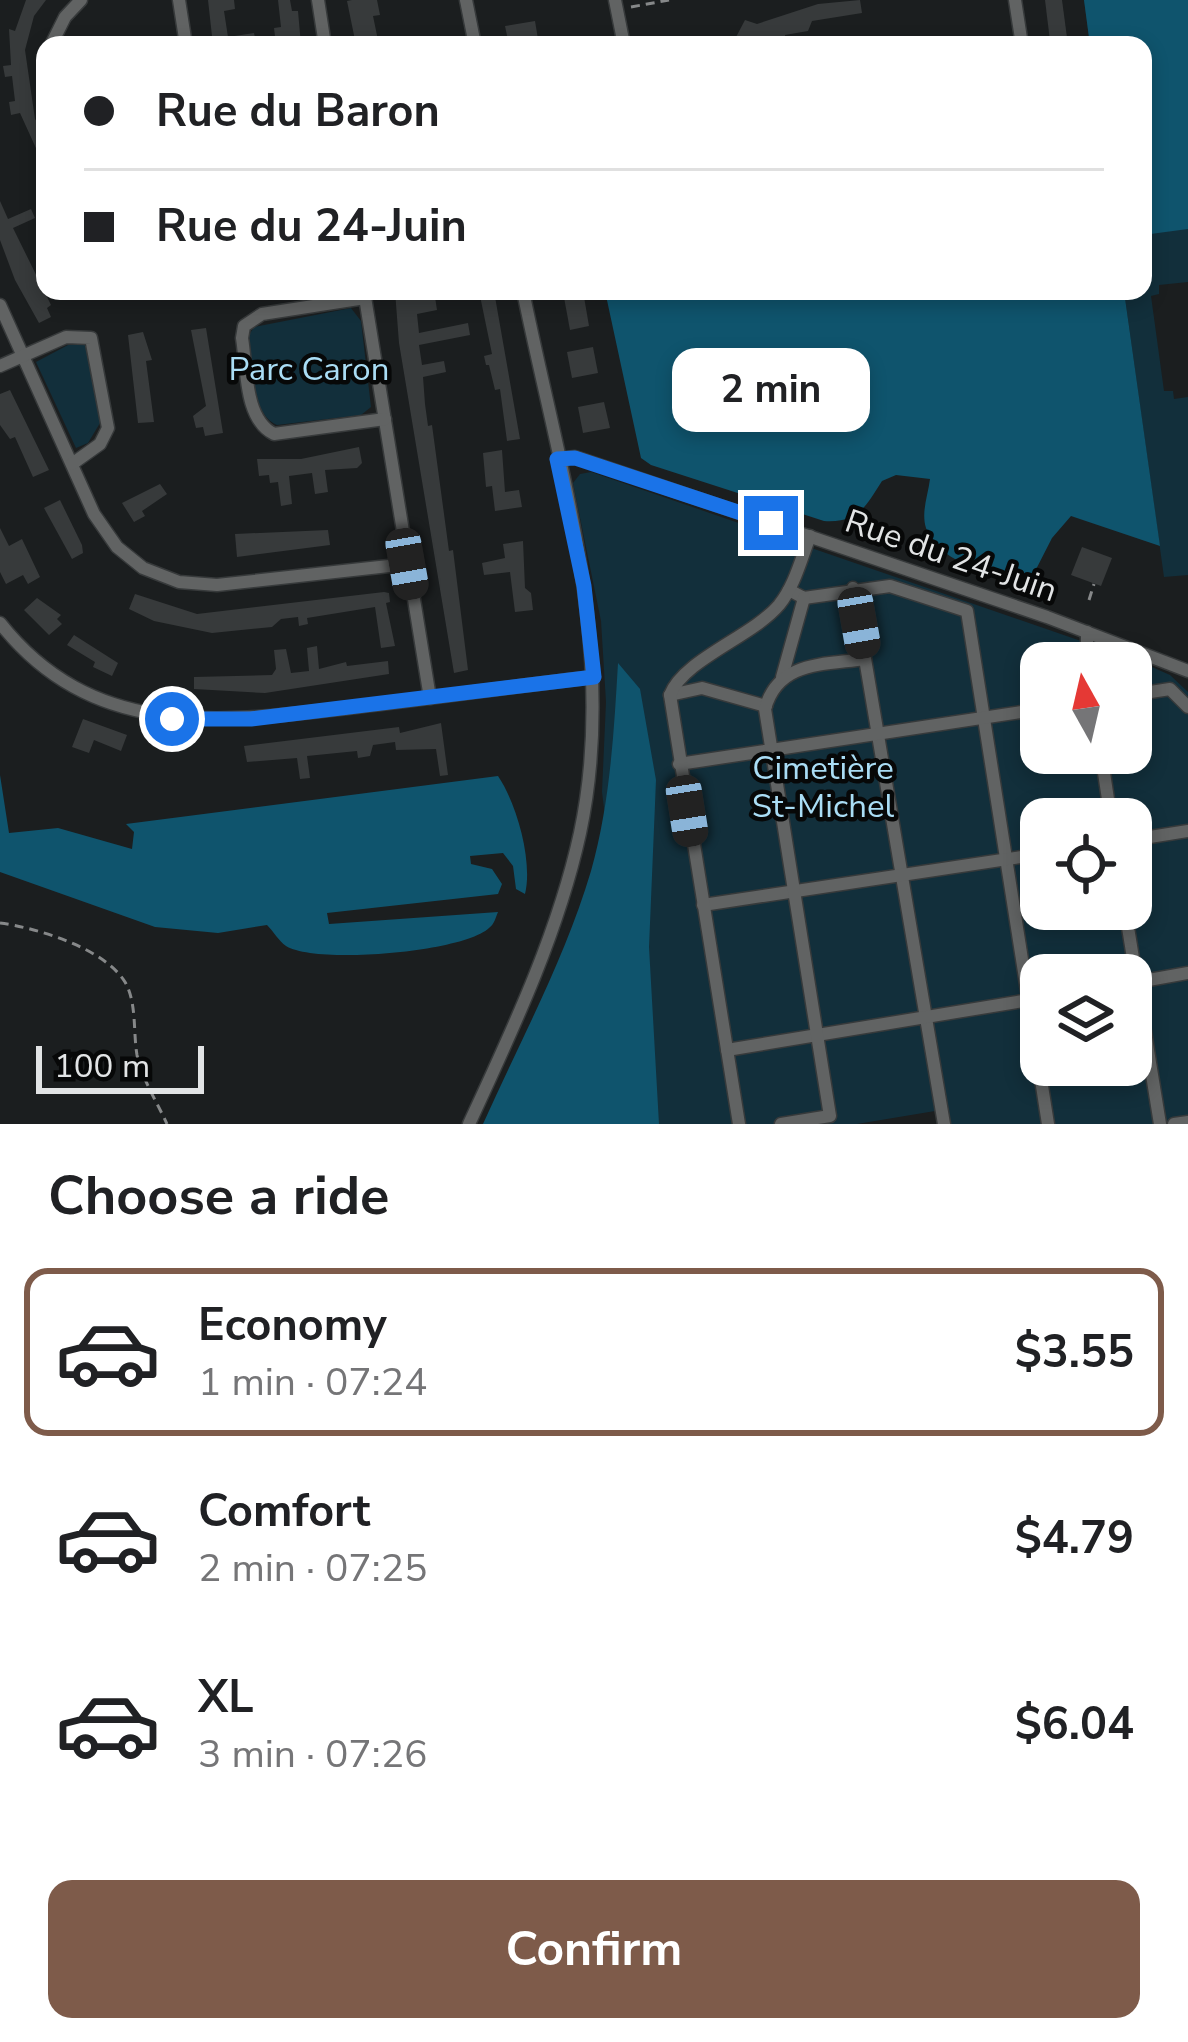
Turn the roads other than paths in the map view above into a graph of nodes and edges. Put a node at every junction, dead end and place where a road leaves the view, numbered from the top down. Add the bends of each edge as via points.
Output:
1 (81, 0) edge
2 (179, 0) edge
3 (318, 0) edge
4 (466, 0) edge
5 (1015, 0) edge
6 (616, 5) edge
7 (56, 36) edge
8 (185, 36) edge
9 (324, 36) edge
10 (473, 36) edge
11 (622, 36) edge
12 (1021, 36) edge
13 (333, 300) edge
14 (365, 300) edge
15 (526, 300) edge
16 (0, 305) edge
17 (23, 356) junction
18 (0, 366) edge
19 (385, 419) junction
20 (557, 459) junction
21 (72, 464) junction
22 (810, 536) junction
23 (407, 564) junction
24 (853, 588) junction
25 (789, 590) junction
26 (804, 598) junction
27 (0, 623) edge
28 (1087, 632) junction
29 (1087, 642) edge
30 (865, 659) junction
31 (1188, 671) edge
32 (594, 677) junction
33 (782, 677) junction
34 (1152, 692) edge
35 (670, 695) junction
36 (430, 698) junction
37 (766, 706) junction
38 (1188, 707) edge
39 (1020, 712) edge
40 (984, 717) junction
41 (878, 734) junction
42 (771, 750) junction
43 (680, 764) junction
44 (1188, 831) edge
45 (1152, 837) edge
46 (1020, 857) edge
47 (1006, 859) junction
48 (902, 875) junction
49 (794, 891) junction
50 (703, 905) junction
51 (1026, 954) edge
52 (1188, 974) edge
53 (1152, 979) edge
54 (1020, 1001) edge
55 (926, 1017) junction
56 (817, 1035) junction
57 (727, 1050) junction
58 (1152, 1080) edge
59 (1044, 1086) edge
60 (1188, 1122) edge
61 (469, 1124) edge
62 (739, 1124) edge
63 (781, 1124) edge
64 (944, 1124) edge
65 (1048, 1124) edge
66 (1160, 1124) edge
67 (1174, 1124) edge

1 - 7 street
2 - 8 street
3 - 9 street
4 - 10 street
5 - 12 street
6 - 11 street
13 - 19 street via 262,314 244,326 254,415 274,434
14 - 19 street
15 - 20 street
16 - 17 street
17 - 18 street
17 - 21 street
17 - 21 street via 75,335 95,344 108,428
19 - 23 street
20 - 22 street, Rue du 24-Juin via 575,458
20 - 32 street
21 - 23 street via 117,547 178,582 218,585
22 - 25 street
22 - 28 street, Rue du 24-Juin
23 - 36 street
24 - 26 street
24 - 30 street
24 - 40 street via 890,586 968,611
25 - 26 street
25 - 35 street via 768,616 683,675
26 - 33 street
27 - 36 street via 69,682 116,706 172,719 251,719
28 - 29 street
28 - 31 street, Rue du 24-Juin
30 - 33 street
30 - 41 street
32 - 36 street
32 - 61 street via 585,808 572,868
33 - 37 street
34 - 38 street via 1170,689
35 - 37 street via 703,688
35 - 43 street
37 - 42 street
39 - 40 street
40 - 41 street
40 - 47 street
41 - 42 street
41 - 48 street
42 - 43 street
42 - 49 street
43 - 50 street
44 - 45 street
46 - 47 street
47 - 48 street
47 - 51 street
48 - 49 street
48 - 55 street
49 - 50 street
49 - 56 street
50 - 57 street
52 - 53 street
54 - 55 street
55 - 56 street
55 - 64 street
56 - 57 street
56 - 63 street via 830,1116
57 - 62 street
58 - 66 street
59 - 65 street
60 - 67 street

